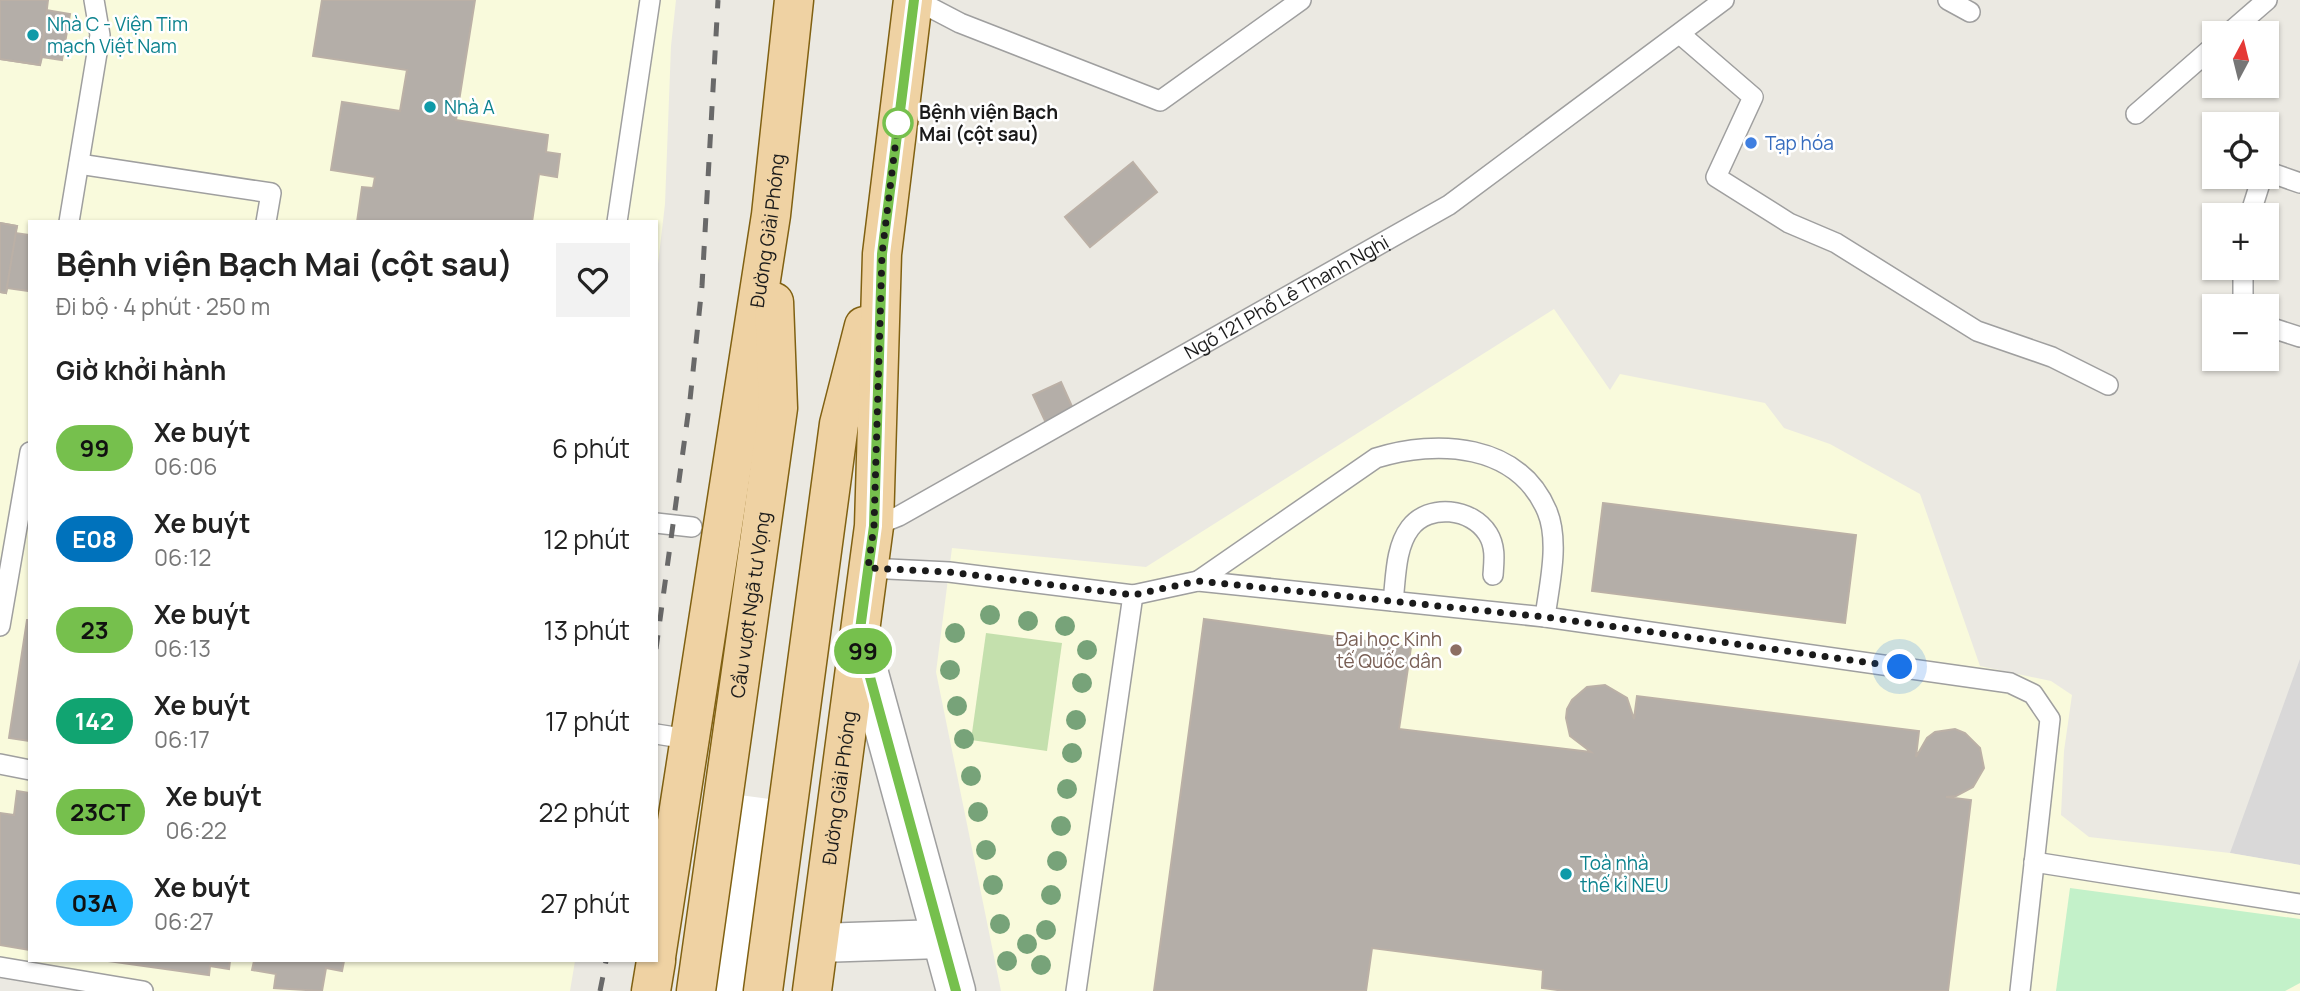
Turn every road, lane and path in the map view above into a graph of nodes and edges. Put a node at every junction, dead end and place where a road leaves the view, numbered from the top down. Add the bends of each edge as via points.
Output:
1 (94, 0) edge
2 (650, 0) edge
3 (794, 0) edge
4 (915, 0) edge
5 (1301, 0) edge
6 (1724, 0) edge
7 (1948, 0) edge
8 (2267, 0) edge
9 (1970, 12) dead end
10 (2243, 21) edge
11 (1680, 34) junction
12 (2202, 56) edge
13 (2136, 114) dead end
14 (79, 164) junction
15 (2279, 176) edge
16 (2300, 183) edge
17 (771, 215) junction
18 (69, 220) edge
19 (266, 220) edge
20 (617, 220) edge
21 (882, 254) junction
22 (2279, 330) edge
23 (2300, 337) edge
24 (2108, 386) dead end
25 (28, 464) edge
26 (658, 523) edge
27 (874, 526) junction
28 (692, 527) dead end
29 (868, 568) junction
30 (1493, 576) dead end
31 (1198, 581) junction
32 (1133, 595) junction
33 (1393, 601) junction
34 (1545, 617) junction
35 (0, 626) edge
36 (859, 637) junction
37 (672, 736) edge
38 (0, 764) edge
39 (28, 770) edge
40 (2034, 862) junction
41 (2300, 904) edge
42 (658, 931) edge
43 (940, 939) junction
44 (819, 943) junction
45 (656, 962) edge
46 (0, 967) edge
47 (143, 991) edge
48 (651, 991) edge
49 (696, 991) edge
50 (764, 991) edge
51 (812, 991) edge
52 (956, 991) edge
53 (1076, 991) edge
54 (2020, 991) edge

1 - 14 lane via 100,35
2 - 20 lane
3 - 17 main road, Đường Giải Phóng
4 - 5 lane via 960,23 1160,101
4 - 21 main road, Đường Giải Phóng
6 - 11 lane, Ngõ 121 Phố Lê Thanh Nghị
7 - 9 lane
8 - 10 lane
11 - 24 lane via 1753,97 1716,177 1789,223 1848,250 1977,331 2052,357
11 - 27 lane, Ngõ 121 Phố Lê Thanh Nghị via 1449,205
12 - 13 lane
14 - 18 lane
14 - 19 lane via 271,193
15 - 16 lane
17 - 37 main road, Đường Giải Phóng
17 - 49 main road, Cầu vượt Ngã tư Vọng via 778,408
21 - 27 main road, Đường Giải Phóng
21 - 50 main road via 839,424
22 - 23 lane
25 - 35 lane
26 - 28 lane
27 - 29 main road, Đường Giải Phóng
29 - 32 lane via 949,572
29 - 36 main road, Đường Giải Phóng
30 - 33 lane via 1495,554 1489,535 1476,518 1450,511 1431,513 1410,527 1400,546
31 - 32 lane
31 - 33 lane
31 - 34 lane via 1376,458 1406,449 1443,447 1479,452 1509,465 1548,512 1553,548
32 - 53 lane
33 - 34 lane
34 - 40 lane via 2010,683 2033,694 2050,719
36 - 43 street
36 - 44 main road, Đường Giải Phóng
37 - 42 main road, Đường Giải Phóng
38 - 39 lane
40 - 41 lane
40 - 54 lane
43 - 44 street
43 - 52 street
44 - 51 main road, Đường Giải Phóng
45 - 48 main road, Đường Giải Phóng
46 - 47 lane

